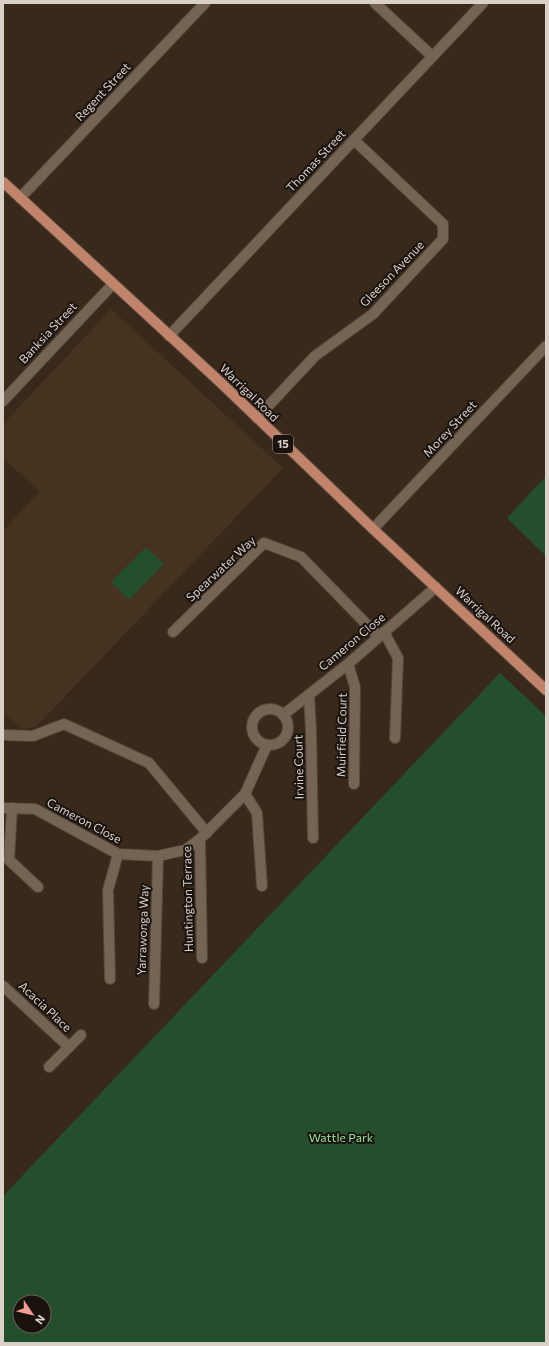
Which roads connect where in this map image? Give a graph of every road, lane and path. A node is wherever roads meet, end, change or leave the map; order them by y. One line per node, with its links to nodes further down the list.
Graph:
1 (205, 3): 7 (street, Regent Street)
2 (375, 3): 4 (street)
3 (482, 3): 4 (street, Thomas Street)
4 (432, 56): 5 (street, Thomas Street)
5 (354, 140): 9 (street, Thomas Street); 12 (street, Gleeson Avenue)
6 (3, 182): 7 (main road, Warrigal Road / 15)
7 (20, 198): 8 (main road, Warrigal Road / 15)
8 (113, 284): 9 (main road, Warrigal Road / 15); 11 (street, Banksia Street)
9 (169, 336): 12 (main road, Warrigal Road / 15)
10 (546, 346): 13 (street, Morey Street)
11 (3, 401)
12 (256, 418): 13 (main road, Warrigal Road / 15)
13 (373, 529): 14 (main road, Warrigal Road / 15)
14 (436, 587): 16 (street, Cameron Close); 18 (main road, Warrigal Road / 15)
15 (173, 632): 16 (street, Spearwater Way)
16 (382, 635): 17 (street, Cameron Close); 22 (street)
17 (348, 664): 19 (street, Cameron Close); 24 (street, Muirfield Court)
18 (546, 690)
19 (309, 695): 20 (street, Cameron Close); 28 (street, Irvine Court)
20 (282, 715): 23 (street); 23 (street)
21 (3, 735): 27 (street)
22 (395, 738)
23 (267, 745): 25 (street, Cameron Close)
24 (354, 784)
25 (245, 794): 27 (street, Cameron Close); 31 (street)
26 (7, 808): 29 (street, Cameron Close); 32 (street)
27 (204, 836): 30 (street, Cameron Close); 33 (street, Huntington Terrace)
28 (313, 838)
29 (118, 854): 30 (street, Cameron Close); 34 (street)
30 (158, 856): 36 (street, Yarrawonga Way)
31 (262, 886)
32 (38, 887)
33 (202, 958)
34 (110, 979)
35 (3, 986): 38 (street, Acacia Place)
36 (154, 1004)
37 (81, 1035): 38 (street, Acacia Place)
38 (69, 1047): 39 (street, Acacia Place)
39 (49, 1067)

